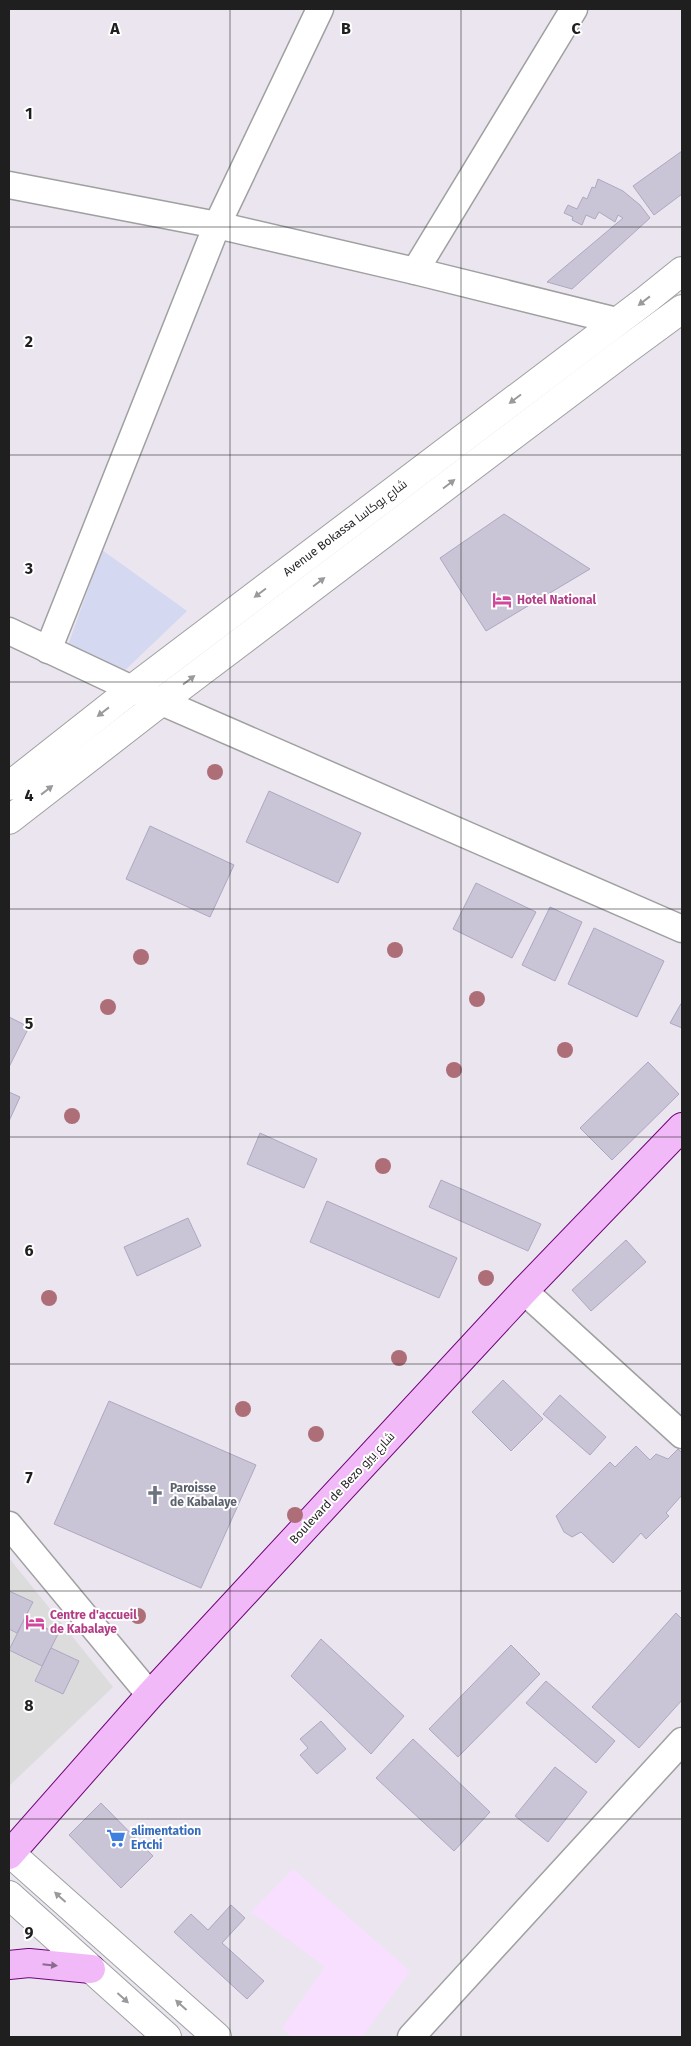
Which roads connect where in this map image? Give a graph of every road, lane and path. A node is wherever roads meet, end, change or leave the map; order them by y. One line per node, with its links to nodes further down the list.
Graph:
1 (320, 9): 4 (street)
2 (574, 9): 5 (street)
3 (9, 185): 4 (street)
4 (217, 225): 5 (street); 10 (street)
5 (415, 271): 8 (street)
6 (682, 271): 8 (street, Avenue Bokassa شارع بوكاسا, one-way to 8)
7 (680, 313): 12 (street, one-way to 7)
8 (617, 321): 11 (street, Avenue Bokassa شارع بوكاسا, one-way to 11)
9 (9, 631): 10 (street)
10 (48, 650): 11 (street)
11 (132, 689): 12 (street); 13 (street, Avenue Bokassa شارع بوكاسا, one-way to 13)
12 (161, 702): 14 (street, one-way to 12); 15 (street)
13 (9, 786)
14 (9, 820)
15 (682, 929)
16 (682, 1127): 17 (main road, Boulevard de Bezo شارع بيزو)
17 (524, 1292): 18 (street); 20 (main road, Boulevard de Bezo شارع بيزو)
18 (682, 1435)
19 (9, 1524): 20 (street)
20 (150, 1695): 22 (main road, Boulevard de Bezo شارع بيزو)
21 (682, 1742): 28 (street)
22 (9, 1854): 27 (street, one-way to 22)
23 (9, 1895): 25 (street)
24 (9, 1965): 25 (main road, one-way to 25)
25 (91, 1969): 26 (street, one-way to 26)
26 (167, 2037)
27 (218, 2037)
28 (411, 2037)

